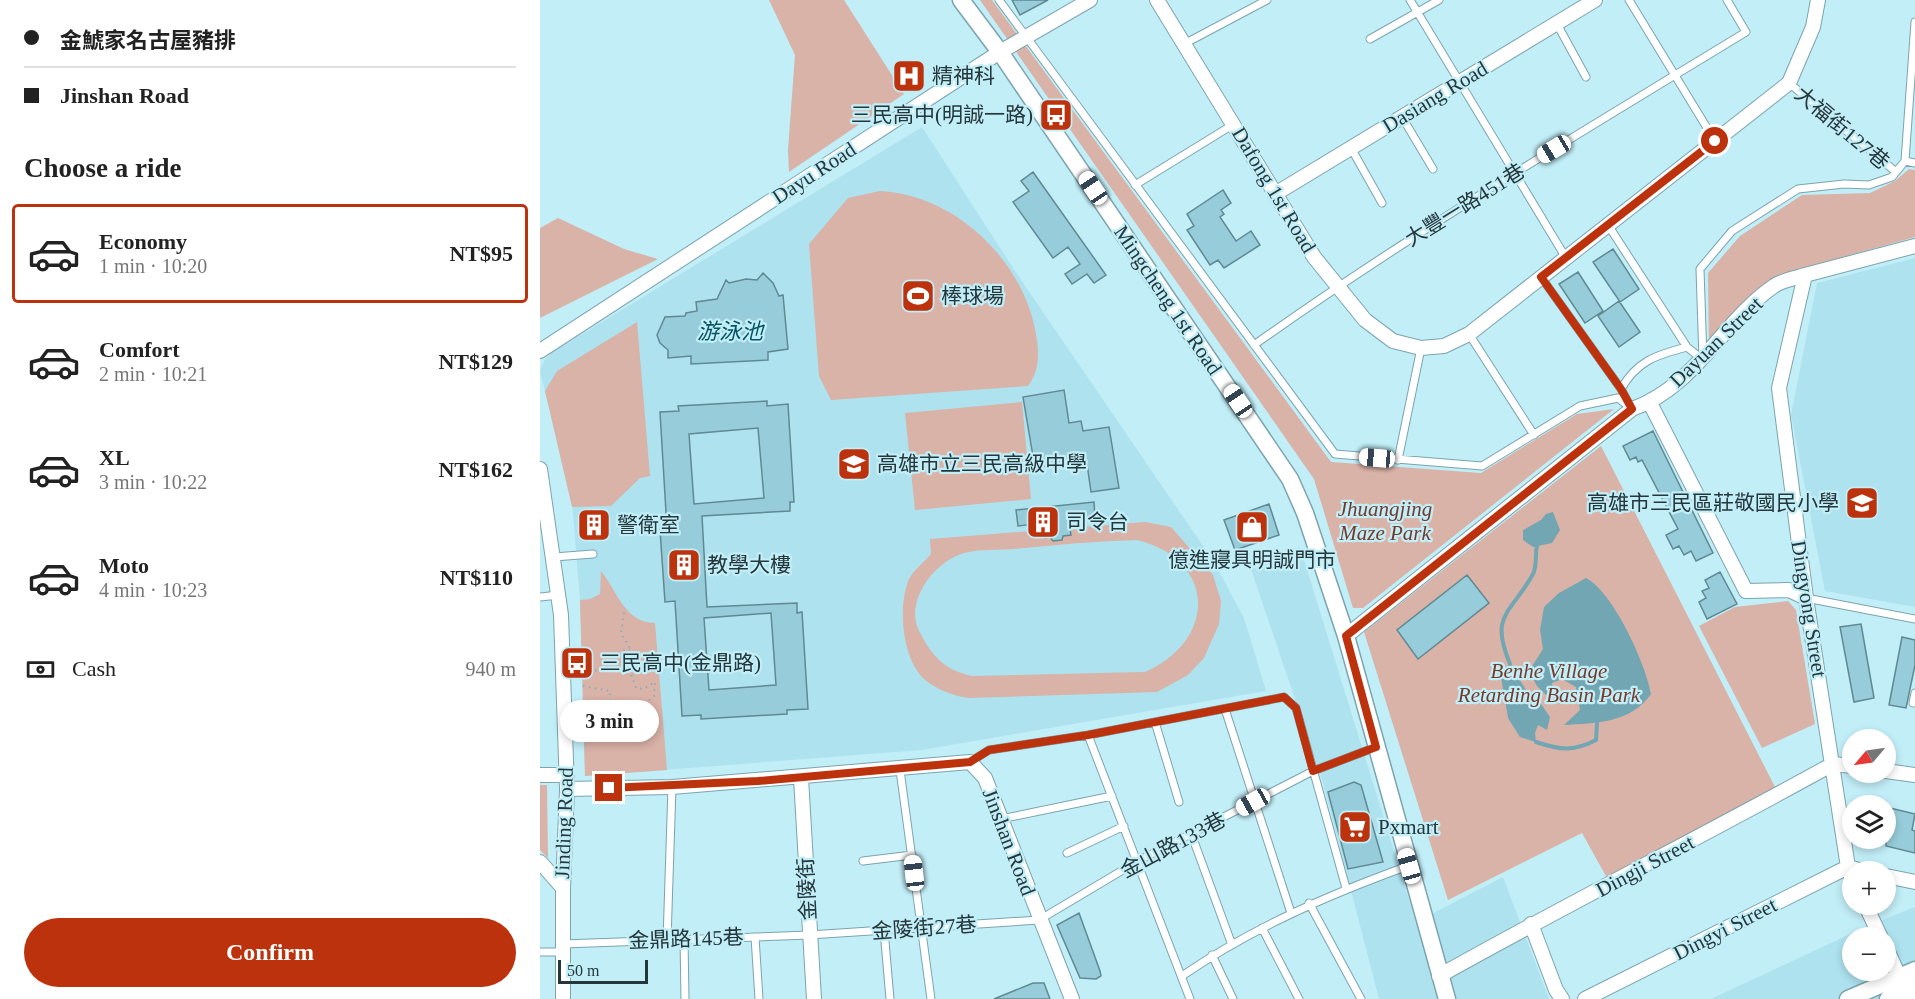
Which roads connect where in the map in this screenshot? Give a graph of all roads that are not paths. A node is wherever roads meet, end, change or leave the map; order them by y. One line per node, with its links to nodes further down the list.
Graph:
1 (961, 0): 18 (street, Mingcheng 1st Road)
2 (999, 0): 15 (lane, Mingcheng 1st Road)
3 (1090, 0): 15 (street, Dayu Road)
4 (1157, 0): 17 (street, Dafong 1st Road)
5 (1267, 0): 17 (lane)
6 (1410, 0): 12 (lane)
7 (1439, 0): 12 (lane)
8 (1595, 0): 14 (street, Dasiang Road)
9 (1629, 0): 19 (lane)
10 (1727, 0): 19 (lane, 大豐一路451巷)
11 (1818, 0): 22 (street)
12 (1418, 12): 16 (lane); 21 (lane)
13 (1915, 22): 27 (lane)
14 (1557, 24): 20 (lane); 21 (street, Dasiang Road)
15 (1026, 36): 18 (street, Dayu Road); 32 (lane, Mingcheng 1st Road)
16 (1370, 39)
17 (1185, 44): 24 (street, Dafong 1st Road)
18 (1000, 52): 45 (street, Dayu Road); 60 (street, Mingcheng 1st Road)
19 (1673, 76): 25 (lane); 31 (lane, 大豐一路451巷)
20 (1586, 77)
21 (1459, 83): 23 (street, Dasiang Road); 31 (lane)
22 (1789, 83): 25 (street); 30 (lane, 大福街127巷)
23 (1402, 117): 26 (street, Dasiang Road); 29 (lane)
24 (1234, 124): 32 (lane); 33 (street, Dafong 1st Road)
25 (1715, 141): 35 (street)
26 (1351, 148): 33 (street, Dasiang Road); 34 (lane)
27 (1905, 161): 28 (lane); 30 (lane)
28 (1915, 164)
29 (1433, 169)
30 (1896, 172): 46 (lane)
31 (1514, 173): 37 (lane); 40 (lane, 大豐一路451巷)
32 (1136, 185): 42 (lane, Mingcheng 1st Road)
33 (1275, 194): 40 (street, Dafong 1st Road)
34 (1382, 203)
35 (1608, 225): 37 (street); 43 (lane)
36 (1915, 246): 38 (street)
37 (1566, 258): 39 (street)
38 (1805, 275): 46 (street, Dayuan Street); 58 (street, Dingyong Street)
39 (1541, 277): 41 (street); 47 (lane)
40 (1338, 286): 42 (lane, 大豐一路451巷); 44 (street, Dafong 1st Road)
41 (1469, 333): 44 (street); 50 (lane)
42 (1254, 345): 51 (lane, Mingcheng 1st Road)
43 (1687, 347): 46 (lane); 47 (lane)
44 (1421, 348): 51 (lane)
45 (540, 351)
46 (1703, 360): 48 (street, Dayuan Street)
47 (1621, 389): 49 (lane)
48 (1650, 403): 49 (street, Dayuan Street); 58 (street)
49 (1632, 409): 50 (lane); 60 (street, Dayuan Street)
50 (1534, 435): 51 (lane)
51 (1398, 460)
52 (540, 469): 53 (street, Jinding Road)
53 (543, 500): 55 (street, Jinding Road)
54 (593, 554): 55 (lane)
55 (554, 557): 56 (street, Jinding Road)
56 (559, 595): 57 (lane); 76 (street, Jinding Road)
57 (540, 597)
58 (1806, 598): 59 (lane); 68 (street, Dingyong Street)
59 (1915, 619)
60 (1346, 636): 66 (street, Mingcheng 1st Road)
61 (1915, 693): 62 (lane)
62 (1913, 703)
63 (1225, 709): 64 (lane); 71 (lane); 80 (lane)
64 (1155, 722): 65 (lane); 79 (lane)
65 (1088, 735): 67 (lane); 78 (lane)
66 (1376, 747): 71 (lane, 金山路133巷); 90 (street, Mingcheng 1st Road)
67 (970, 762): 70 (street); 81 (street, Jinshan Road)
68 (1833, 764): 69 (street); 88 (street, Dingyong Street); 99 (street, Dingji Street)
69 (1842, 765)
70 (900, 770): 75 (street); 85 (lane)
71 (1313, 771): 80 (lane, 金山路133巷); 95 (lane)
72 (1896, 772): 73 (street)
73 (1915, 775)
74 (540, 776): 76 (street)
75 (801, 778): 77 (street); 103 (street, 金陵街)
76 (567, 782): 77 (street); 94 (street, Jinding Road)
77 (672, 787): 106 (lane)
78 (1112, 796): 81 (lane); 82 (lane)
79 (1179, 802)
80 (1253, 802): 83 (lane, 金山路133巷); 97 (lane)
81 (1000, 819): 98 (street, Jinshan Road)
82 (1124, 826): 84 (lane); 87 (lane)
83 (1192, 836): 87 (lane, 金山路133巷); 107 (lane)
84 (1066, 853)
85 (912, 855): 86 (lane); 100 (lane)
86 (862, 861)
87 (1138, 861): 98 (lane, 金山路133巷); 112 (lane)
88 (1848, 861)
89 (540, 862): 94 (street)
90 (1409, 866): 95 (lane); 113 (street, Mingcheng 1st Road)
91 (1842, 877): 128 (street, Dingyi Street)
92 (1896, 878): 93 (street)
93 (1915, 882)
94 (562, 888): 108 (street, Jinding Road)
95 (1346, 888): 96 (lane)
96 (1309, 903): 97 (lane); 125 (lane)
97 (1291, 913): 101 (lane)
98 (1039, 920): 100 (lane, 金陵街27巷); 121 (street, Jinshan Road)
99 (1531, 924): 113 (street, Dingji Street); 127 (street)
100 (921, 928): 102 (lane, 金陵街27巷); 120 (lane)
101 (1262, 928): 107 (lane); 124 (lane)
102 (884, 930): 103 (lane, 金陵街27巷); 119 (lane)
103 (809, 935): 104 (lane, 金鼎路145巷); 118 (street, 金陵街)
104 (756, 937): 105 (lane, 金鼎路145巷); 117 (lane)
105 (684, 939): 106 (lane, 金鼎路145巷); 116 (lane)
106 (667, 940): 108 (lane, 金鼎路145巷)
107 (1232, 945): 110 (lane)
108 (563, 948): 109 (lane, 金鼎路145巷); 115 (street, Jinding Road)
109 (540, 952)
110 (1212, 955): 112 (lane); 123 (lane)
111 (1896, 963): 114 (street)
112 (1182, 976): 122 (lane)
113 (1439, 976): 126 (street, Mingcheng 1st Road)
114 (1909, 984): 129 (street); 130 (street)
115 (563, 999)
116 (685, 999)
117 (759, 999)
118 (814, 999)
119 (890, 999)
120 (931, 999)
121 (1072, 999)
122 (1190, 999)
123 (1233, 999)
124 (1299, 999)
125 (1360, 999)
126 (1446, 999)
127 (1562, 999)
128 (1585, 999)
129 (1848, 999)
130 (1888, 999)

